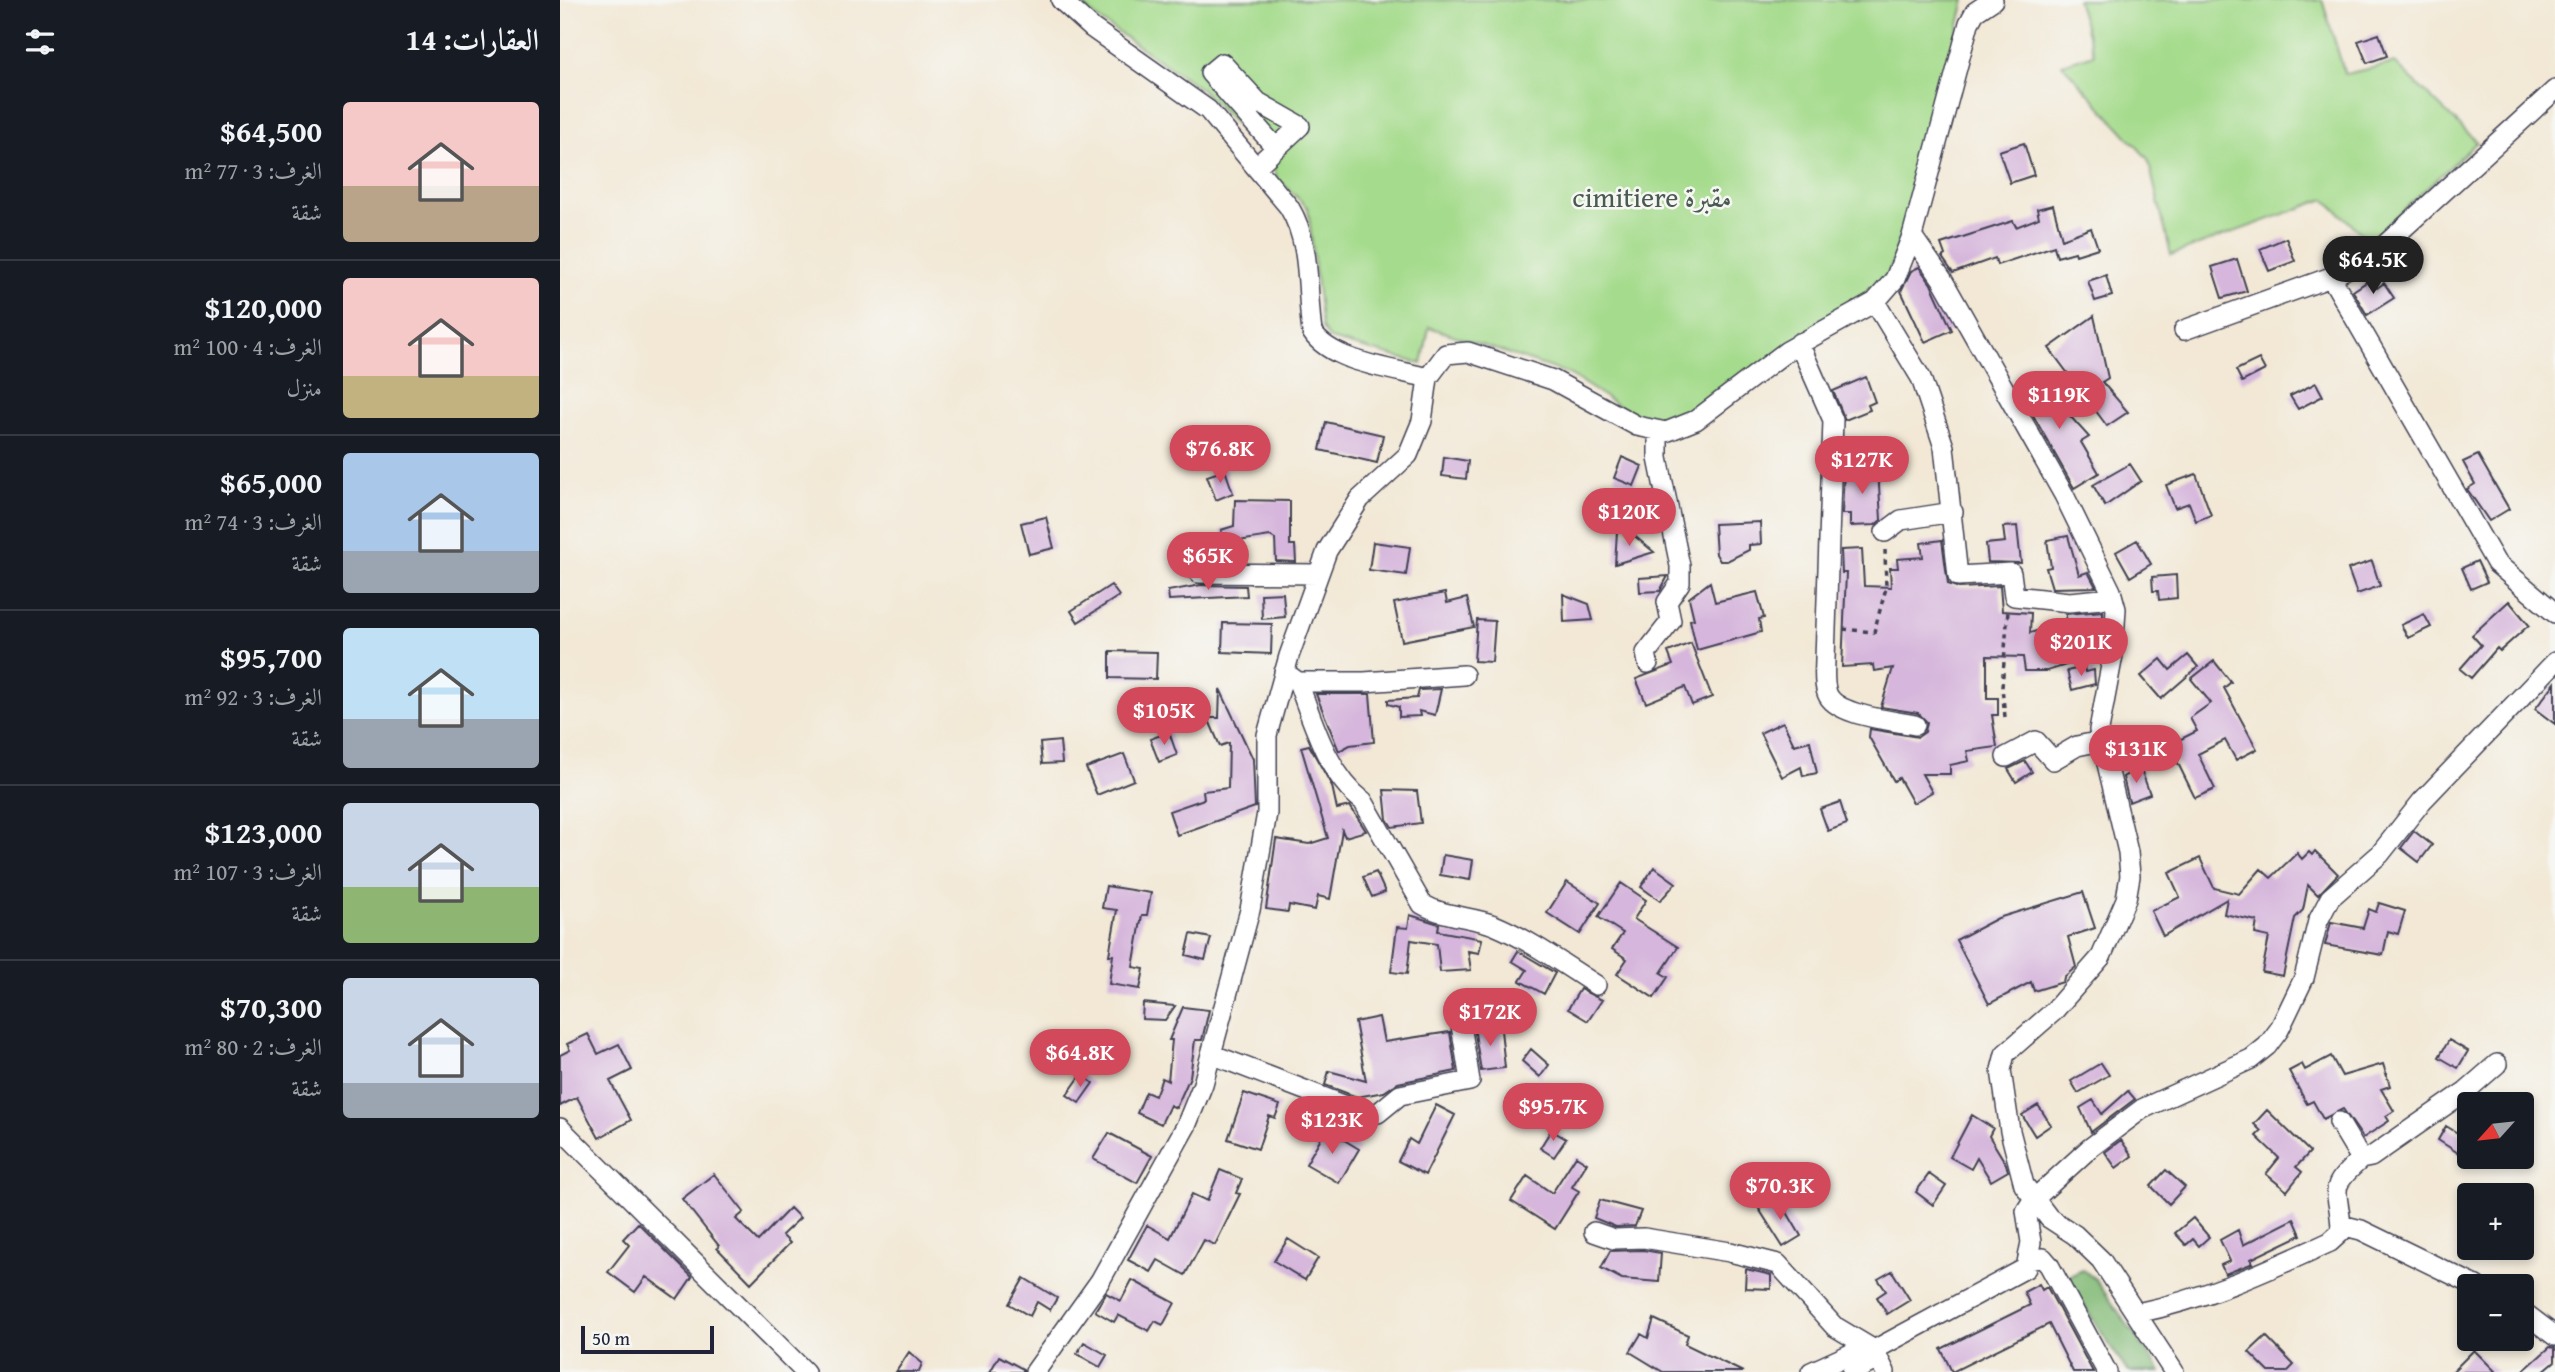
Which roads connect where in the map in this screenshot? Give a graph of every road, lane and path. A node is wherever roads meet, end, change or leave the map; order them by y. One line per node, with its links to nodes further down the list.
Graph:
1 (1061, 0): 5 (street)
2 (1993, 0): 6 (street)
3 (2555, 90): 7 (street)
4 (1276, 148): 4 (street); 5 (street)
5 (1258, 166): 11 (street)
6 (1912, 236): 8 (street); 18 (street)
7 (2331, 277): 9 (street); 19 (street)
8 (1875, 302): 10 (street); 13 (street)
9 (2184, 330)
10 (1799, 343): 12 (street); 20 (street)
11 (1428, 378): 12 (street); 16 (street)
12 (1658, 432): 22 (street)
13 (1953, 512): 14 (street); 17 (street)
14 (1885, 532): 20 (path)
15 (1199, 572): 16 (street)
16 (1318, 574): 24 (street)
17 (2014, 596): 18 (street); 25 (path)
18 (2113, 598): 27 (street)
19 (2555, 613)
20 (1827, 628): 26 (street)
21 (2555, 662): 36 (street)
22 (1648, 663)
23 (1464, 675): 24 (street)
24 (1291, 677): 29 (street); 31 (street)
25 (2005, 717)
26 (1914, 725)
27 (2101, 741): 28 (street); 36 (street)
28 (2006, 757)
29 (1596, 985)
30 (1458, 1006): 31 (street)
31 (1211, 1054): 46 (street)
32 (2497, 1065): 35 (street)
33 (2339, 1122): 35 (street)
34 (560, 1128): 45 (street)
35 (2361, 1159): 37 (street)
36 (2033, 1199): 39 (street); 41 (street)
37 (2341, 1225): 40 (street); 41 (street)
38 (1594, 1233): 44 (street)
39 (2030, 1259): 44 (street); 49 (street)
40 (2457, 1277)
41 (2137, 1314): 50 (street)
42 (2534, 1320): 43 (street)
43 (2555, 1336)
44 (1876, 1357): 47 (street); 48 (street)
45 (805, 1372)
46 (1035, 1372)
47 (1811, 1372)
48 (1852, 1372)
49 (2106, 1372)
50 (2174, 1372)

